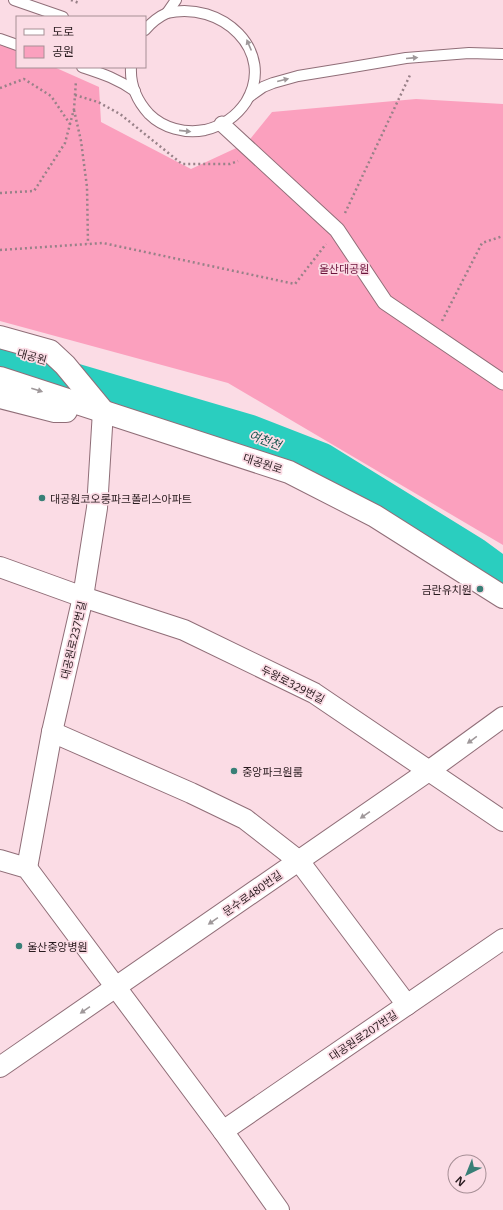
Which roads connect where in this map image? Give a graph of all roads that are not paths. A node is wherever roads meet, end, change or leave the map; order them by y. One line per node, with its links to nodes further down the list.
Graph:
1 (14, 0): 4 (lane)
2 (176, 0): 3 (lane)
3 (167, 13): 5 (lane); 12 (lane, one-way to 3)
4 (60, 16)
5 (146, 29)
6 (0, 39): 7 (lane)
7 (16, 44)
8 (503, 54): 12 (lane, one-way to 8)
9 (131, 68): 11 (lane)
10 (79, 70): 11 (lane)
11 (135, 91): 13 (lane, one-way to 13)
12 (249, 97): 13 (lane)
13 (222, 124): 18 (street)
14 (0, 337): 16 (street)
15 (0, 347): 16 (street, 대공원)
16 (65, 365): 20 (street)
17 (0, 378): 20 (street, 대공원로, one-way to 20)
18 (503, 382)
19 (0, 397): 20 (street)
20 (103, 411): 22 (street, 대공원로237번길); 23 (street, 대공원로)
21 (0, 567): 22 (street, 두왕로329번길)
22 (83, 597): 25 (street, 대공원로237번길); 26 (street, 두왕로329번길)
23 (503, 597)
24 (503, 717): 26 (street, 문수로480번길, one-way to 26)
25 (52, 732): 29 (street); 30 (street, 대공원로237번길)
26 (430, 770): 27 (street, 두왕로329번길); 29 (street, 문수로480번길, one-way to 29)
27 (503, 821)
28 (0, 860): 30 (street)
29 (299, 861): 32 (street, 문수로480번길, one-way to 32); 33 (street)
30 (27, 868): 32 (street)
31 (503, 939): 33 (street, 대공원로207번길)
32 (117, 988): 34 (street, 문수로480번길, one-way to 34); 35 (street)
33 (407, 1005): 35 (street, 대공원로207번길)
34 (0, 1068)
35 (223, 1131): 36 (street)
36 (279, 1210)

